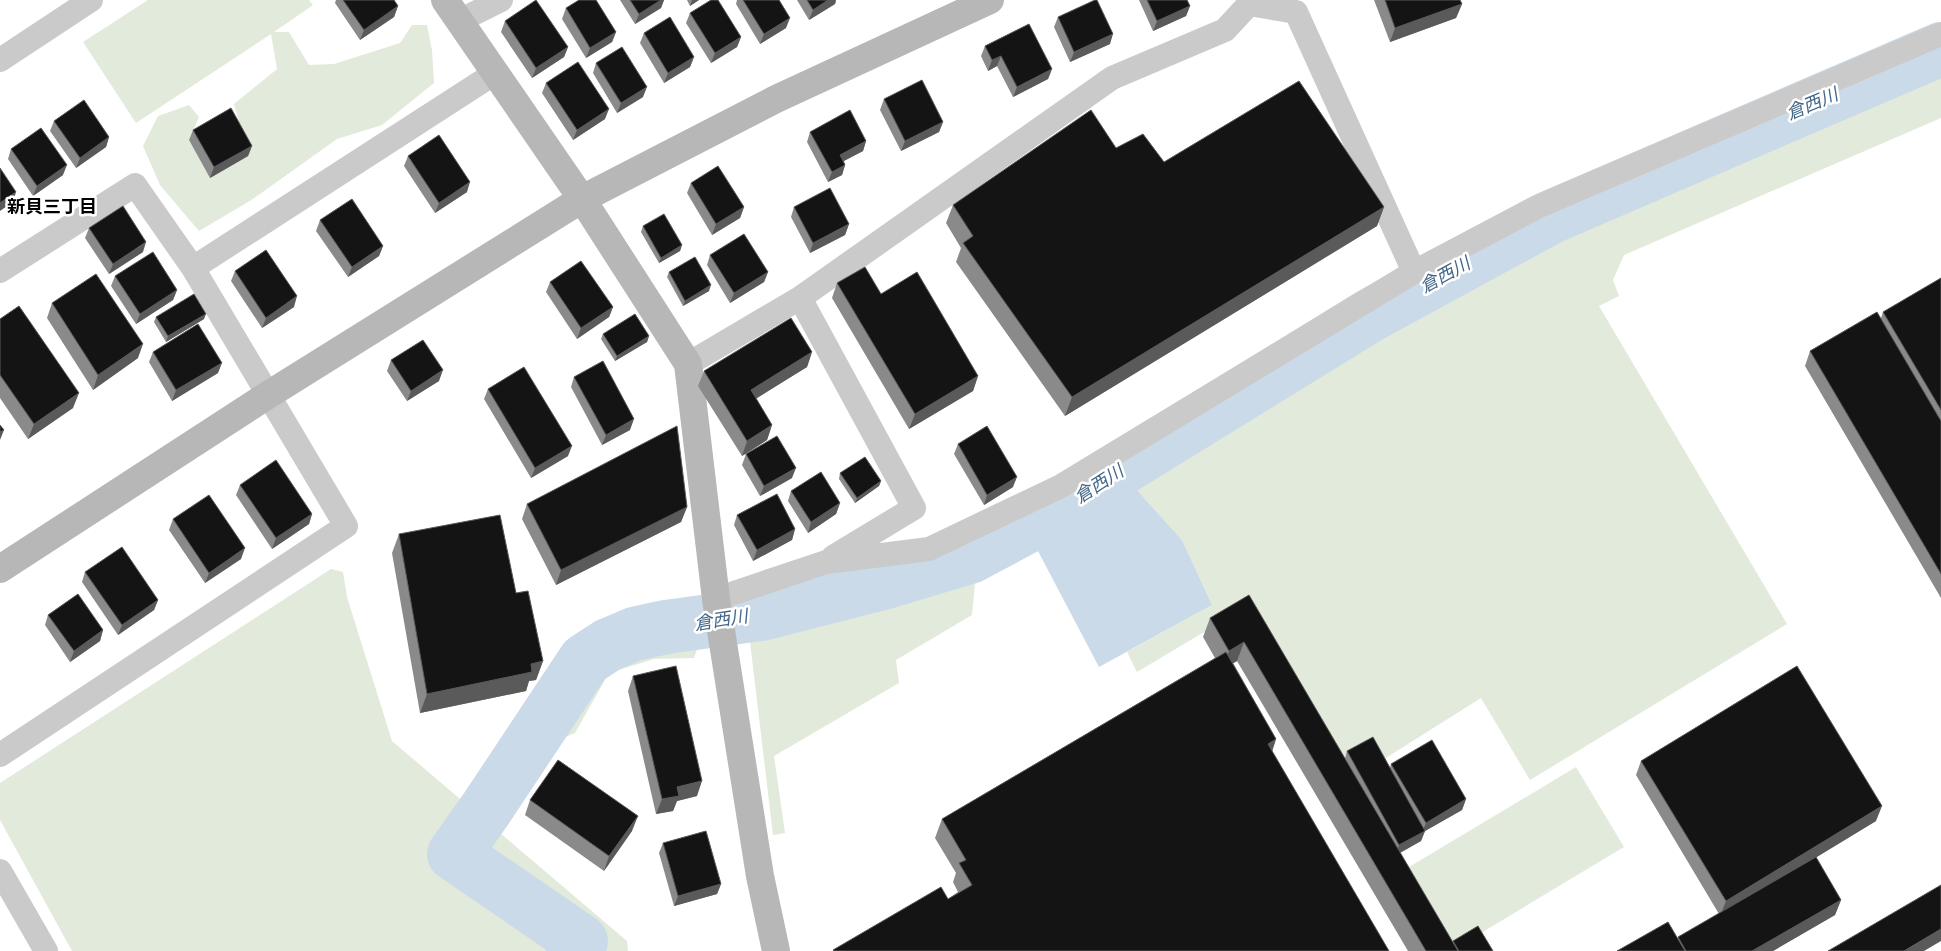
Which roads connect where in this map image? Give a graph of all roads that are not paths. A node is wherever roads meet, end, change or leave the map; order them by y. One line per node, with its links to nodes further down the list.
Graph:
1 (91, 0): 7 (street)
2 (501, 0): 5 (street)
3 (990, 0): 9 (street)
4 (1249, 2): 12 (street); 13 (street)
5 (452, 10): 8 (street)
6 (1941, 34): 12 (street)
7 (0, 60)
8 (495, 73): 9 (street); 10 (street)
9 (582, 199): 14 (street); 15 (street)
10 (193, 268): 11 (street); 15 (street)
11 (0, 271)
12 (1414, 272): 16 (street)
13 (800, 298): 14 (street); 16 (street)
14 (688, 364): 18 (street)
15 (268, 396): 17 (street); 19 (street)
16 (826, 562): 18 (street)
17 (0, 569)
18 (716, 598): 22 (street)
19 (0, 754)
20 (0, 871): 21 (street)
21 (46, 951)
22 (776, 951)

